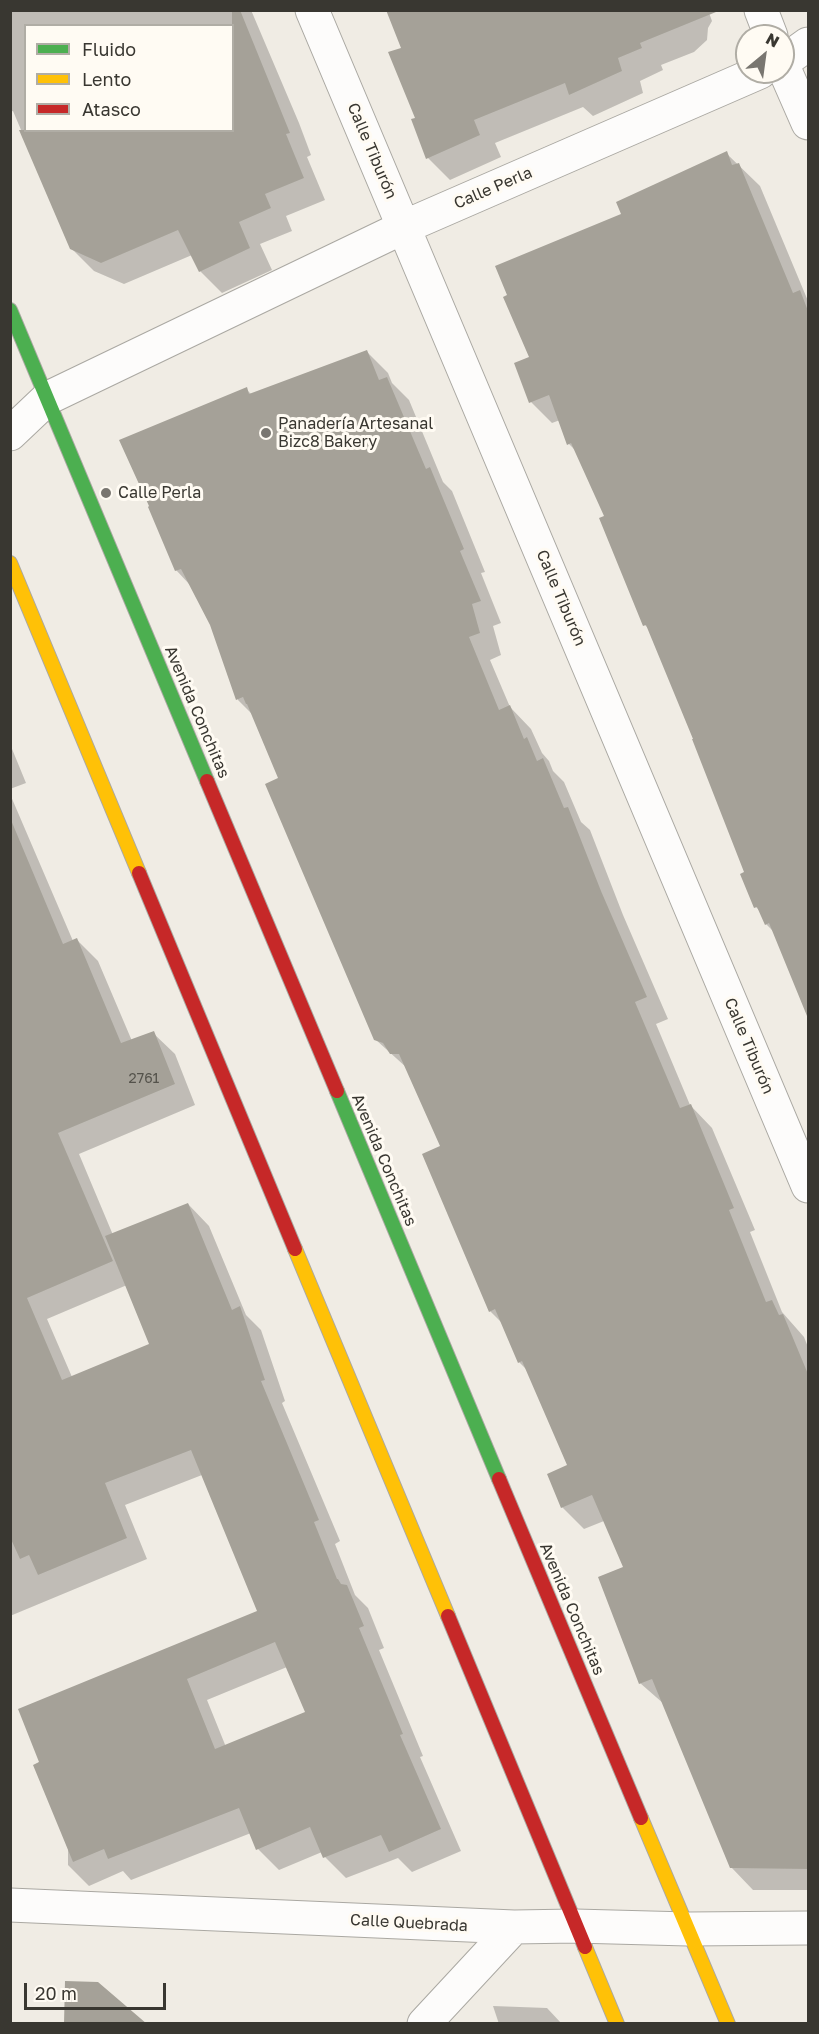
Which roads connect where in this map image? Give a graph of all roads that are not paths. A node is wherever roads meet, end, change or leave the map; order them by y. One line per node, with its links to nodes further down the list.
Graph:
1 (312, 10): 7 (street, Calle Tiburón)
2 (808, 44): 3 (street)
3 (795, 54)
4 (735, 83): 7 (street, Calle Perla)
5 (791, 84): 6 (street)
6 (808, 123)
7 (404, 227): 9 (street, Calle Perla); 12 (street, Calle Tiburón)
8 (10, 310): 9 (street, Avenida Conchitas)
9 (48, 398): 10 (street, Calle Perla); 17 (street, Avenida Conchitas)
10 (10, 434)
11 (10, 563): 14 (street)
12 (808, 1186)
13 (10, 1905): 15 (street, Calle Quebrada)
14 (575, 1926): 15 (street, Calle Quebrada); 17 (street, Calle Quebrada); 19 (street)
15 (514, 1927): 18 (street)
16 (808, 1928): 17 (street, Calle Quebrada)
17 (688, 1929): 20 (street, Avenida Conchitas)
18 (424, 2024)
19 (617, 2024)
20 (728, 2024)

